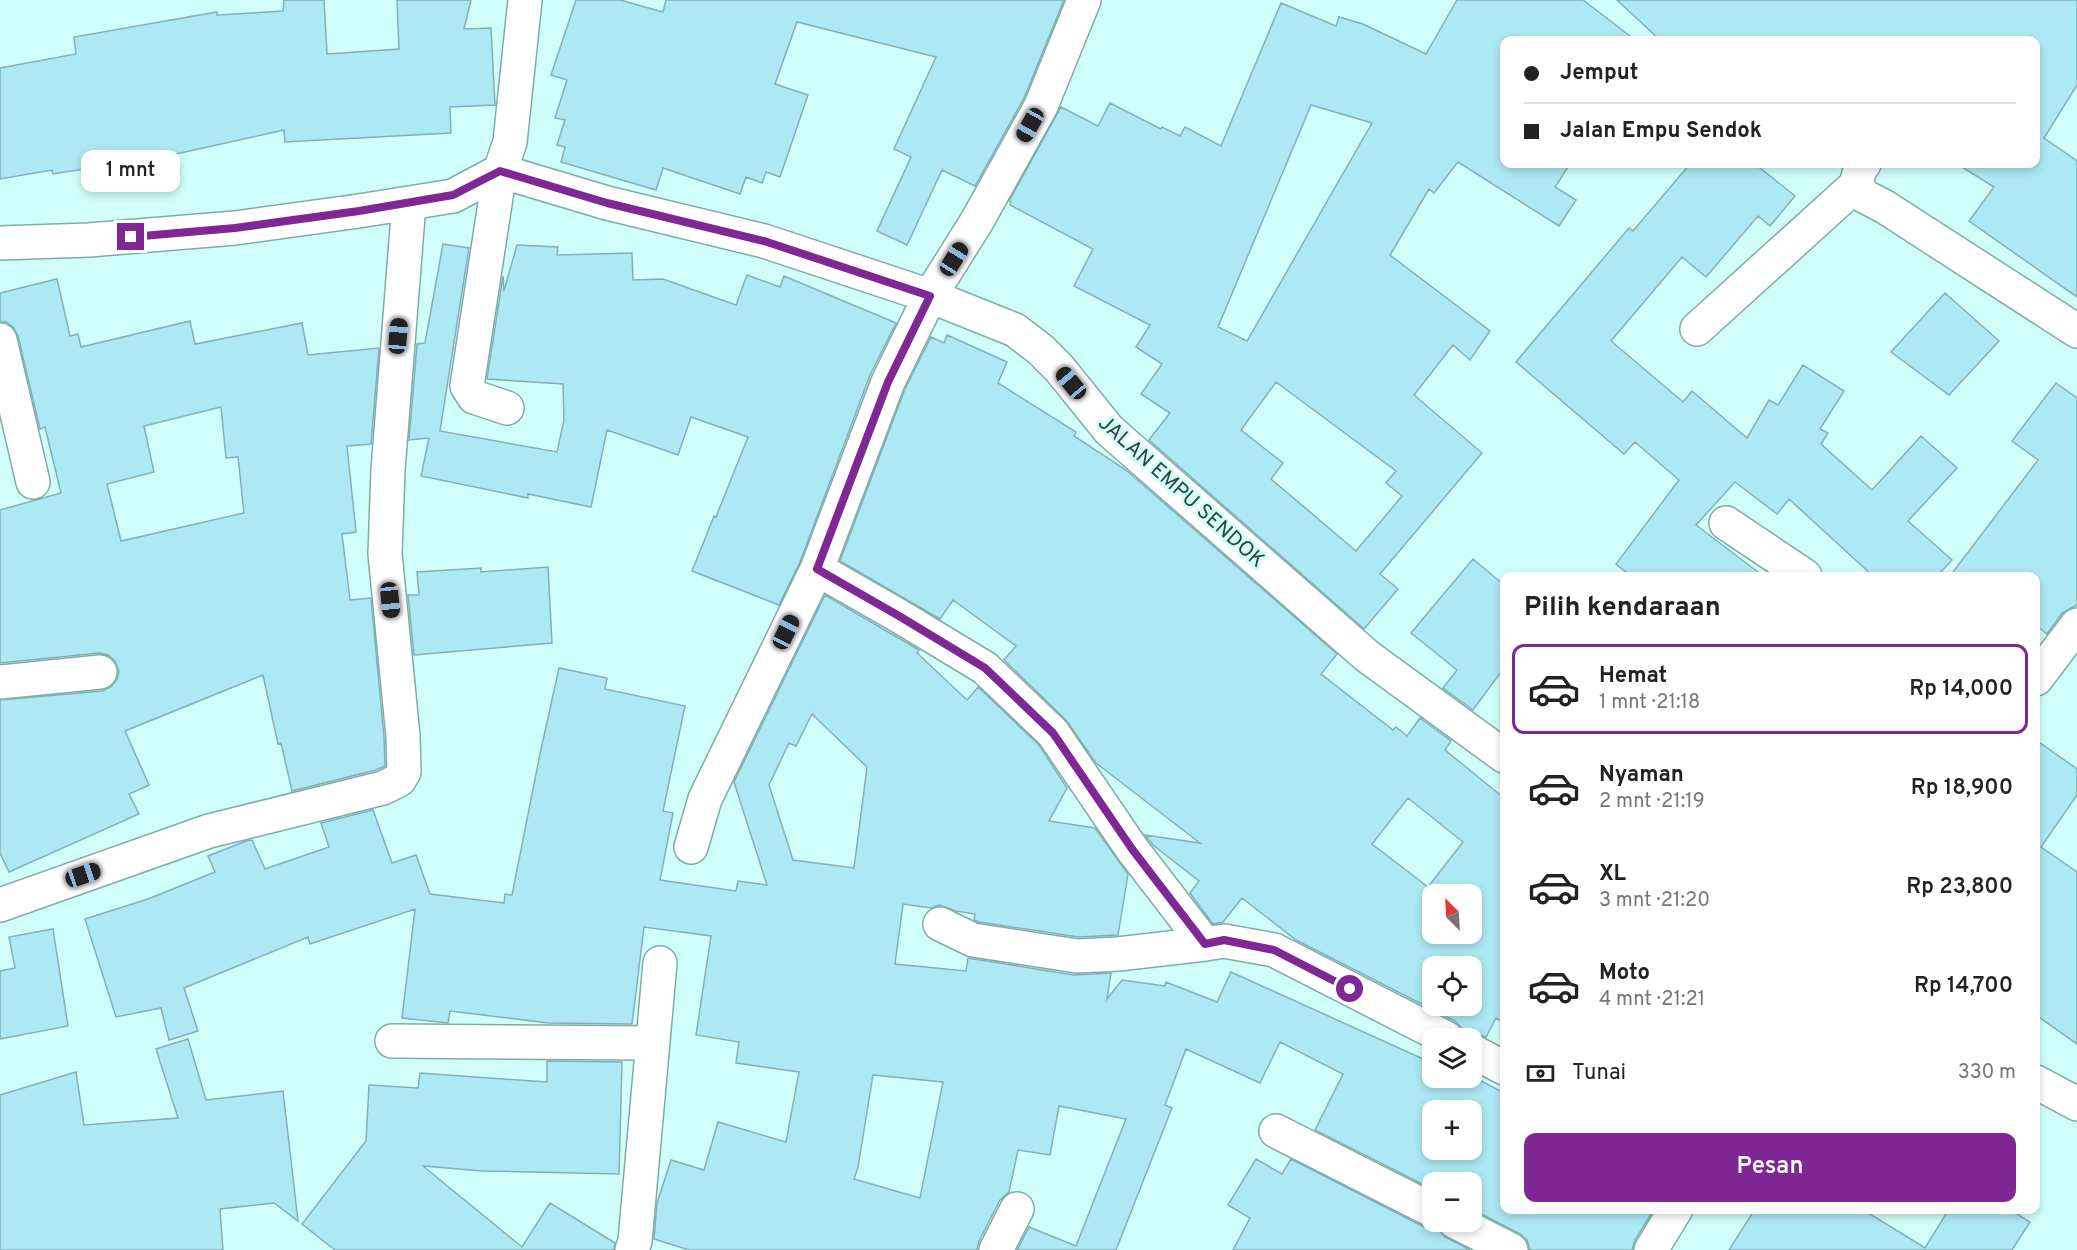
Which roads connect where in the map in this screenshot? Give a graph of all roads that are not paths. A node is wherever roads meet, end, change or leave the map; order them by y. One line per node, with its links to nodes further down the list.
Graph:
1 (525, 0): 3 (street)
2 (1084, 0): 7 (street)
3 (500, 171): 5 (street); 7 (street, JALAN EMPU SENDOK); 11 (street)
4 (1860, 174): 8 (street); 9 (street)
5 (409, 203): 6 (street); 22 (street)
6 (0, 243)
7 (930, 296): 14 (street); 20 (street, JALAN EMPU SENDOK)
8 (1697, 329)
9 (2077, 331)
10 (0, 340): 12 (street)
11 (507, 408)
12 (33, 482)
13 (1725, 523): 15 (street)
14 (817, 569): 21 (street); 24 (street)
15 (1799, 572)
16 (2077, 625): 18 (street)
17 (100, 672): 19 (street)
18 (2040, 674)
19 (0, 682)
20 (1500, 753)
21 (691, 847)
22 (0, 904)
23 (940, 924): 24 (street)
24 (1205, 944): 26 (street)
25 (660, 963): 28 (street)
26 (1426, 1028)
27 (392, 1041): 28 (street)
28 (652, 1042): 38 (street)
29 (1482, 1056): 30 (street)
30 (1500, 1066)
31 (2040, 1084): 32 (street)
32 (2077, 1104)
33 (1276, 1131): 34 (street)
34 (1422, 1205)
35 (1017, 1209): 39 (street)
36 (1673, 1214): 41 (street)
37 (1476, 1232): 40 (street)
38 (632, 1250)
39 (996, 1250)
40 (1511, 1250)
41 (1651, 1250)

